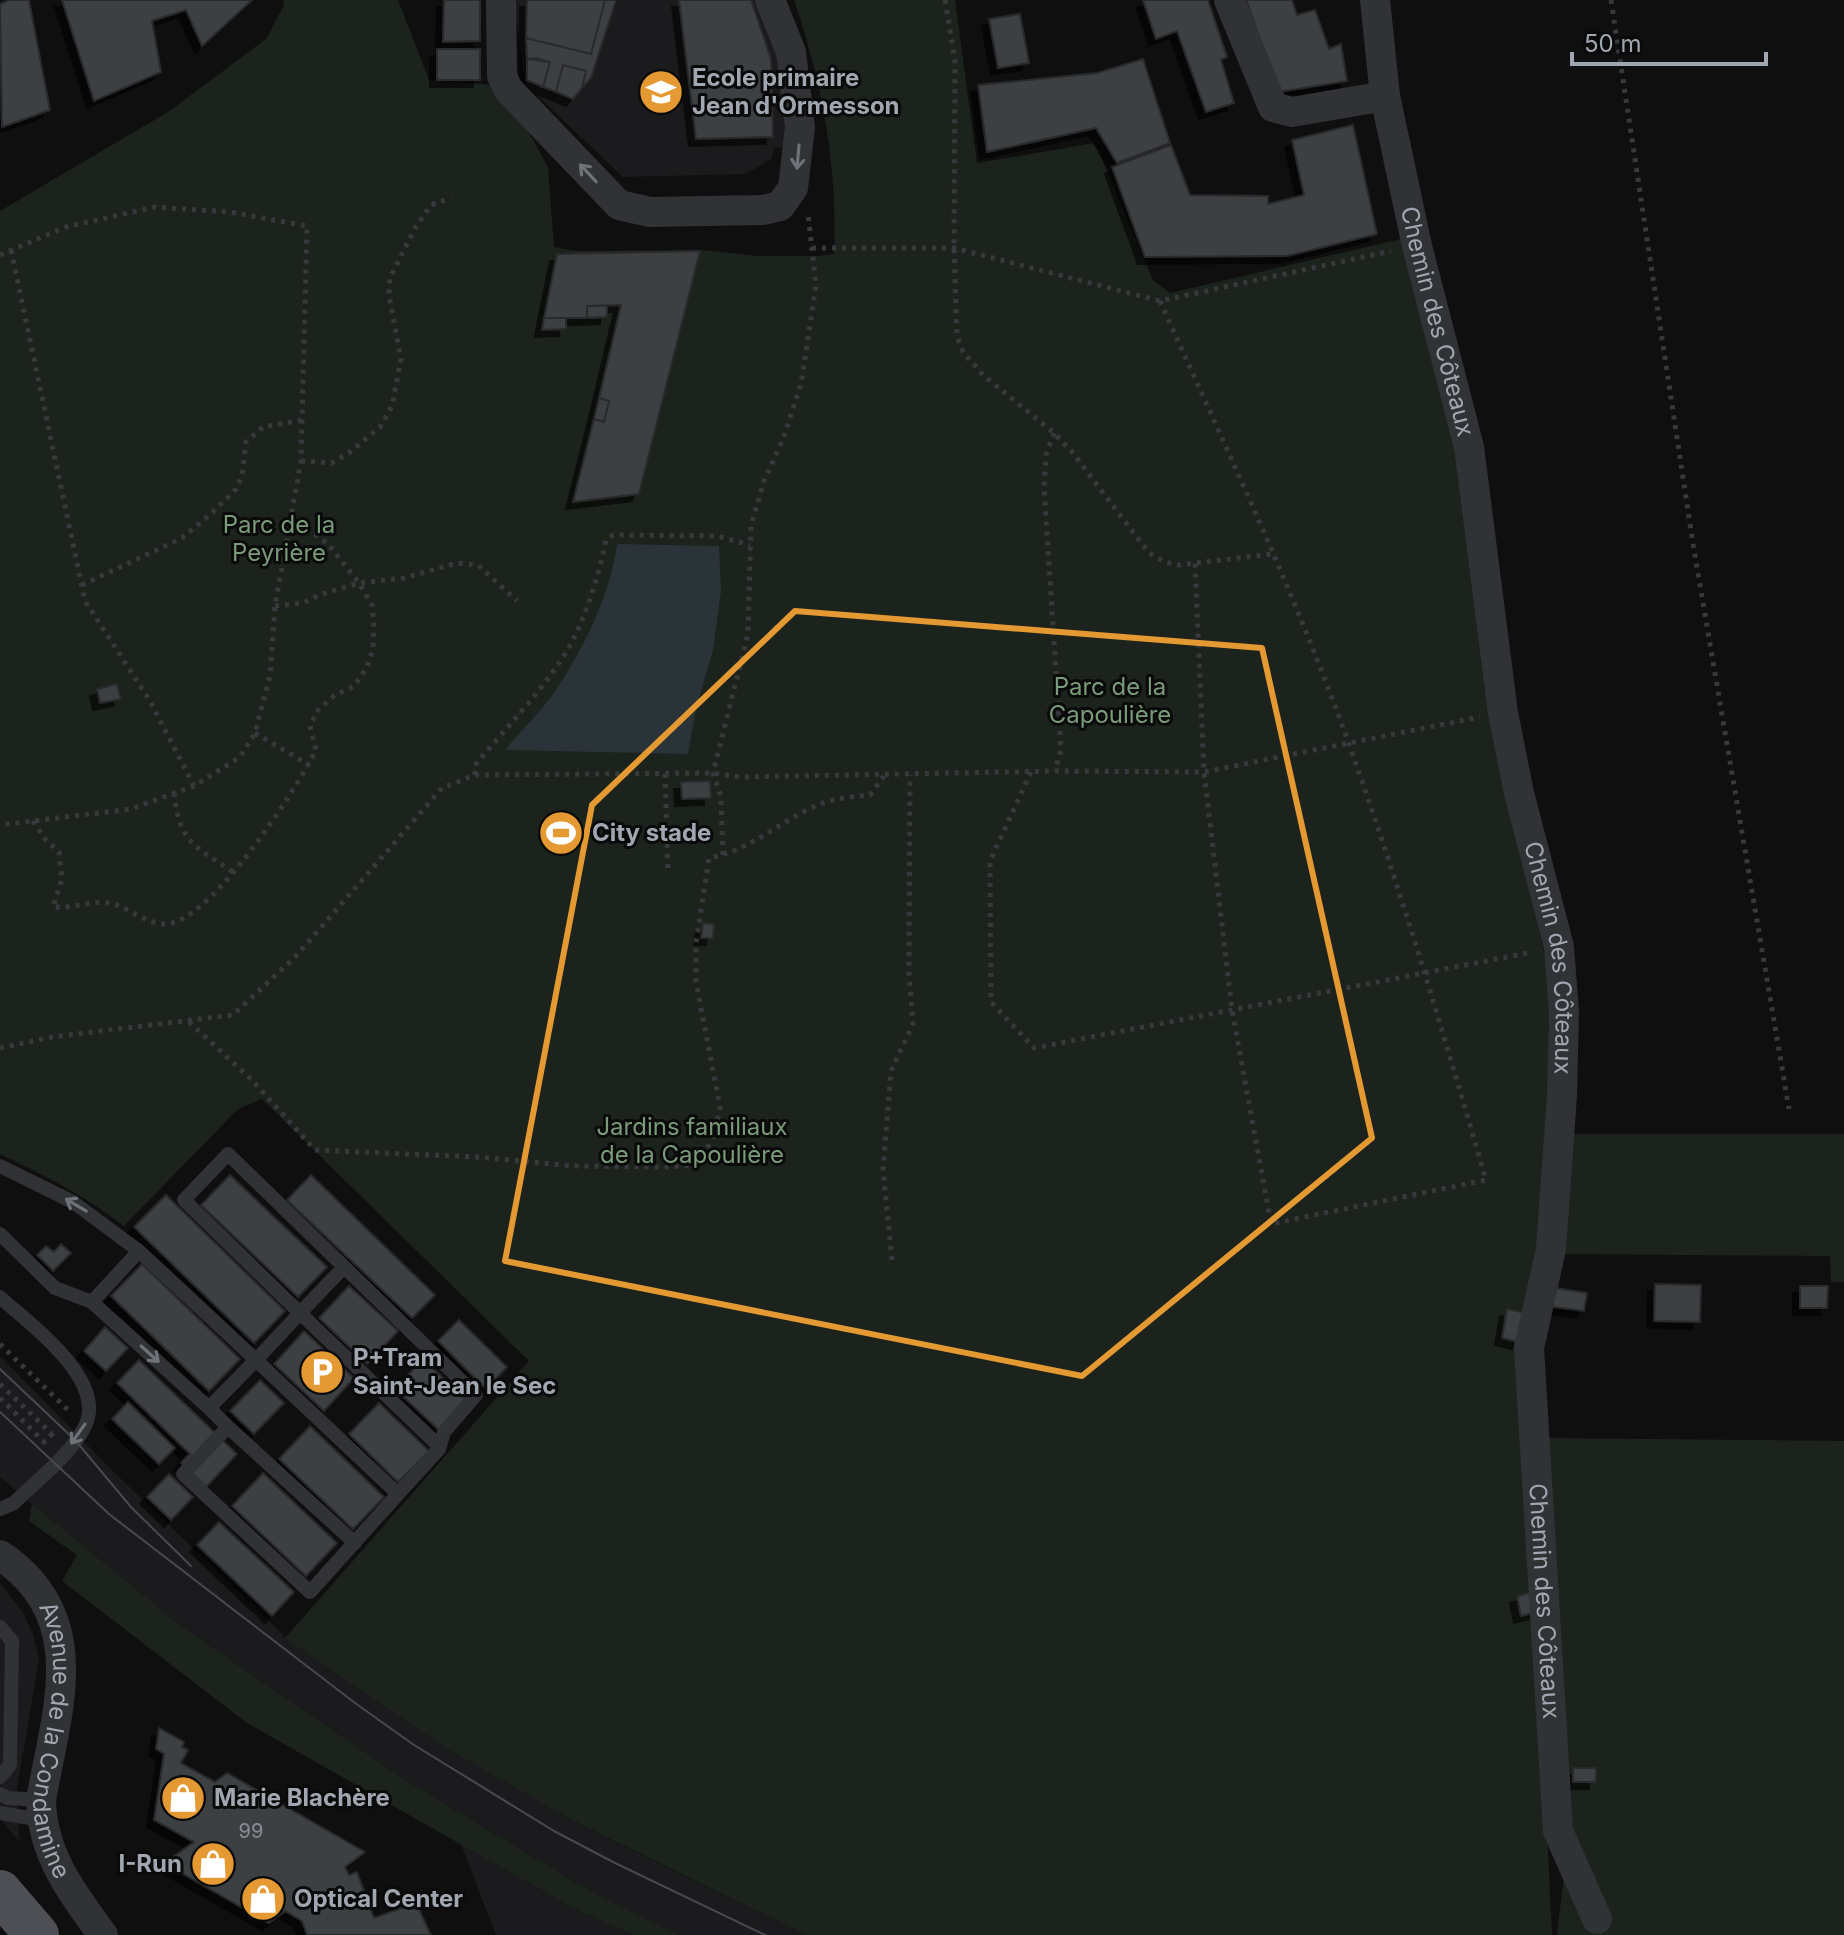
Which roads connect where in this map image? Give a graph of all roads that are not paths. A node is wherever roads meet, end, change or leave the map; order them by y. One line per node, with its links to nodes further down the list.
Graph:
1 (501, 0): 2 (street, one-way to 1)
2 (770, 0)
3 (1229, 0): 5 (street)
4 (1375, 0): 5 (street, Chemin des Côteaux)
5 (1385, 96): 27 (street, Chemin des Côteaux)
6 (0, 1166): 8 (lane, one-way to 6)
7 (0, 1234): 11 (lane)
8 (139, 1251): 11 (lane); 13 (lane)
9 (344, 1267): 12 (lane); 12 (lane); 16 (lane)
10 (0, 1297): 18 (lane, one-way to 18)
11 (92, 1302): 14 (lane, one-way to 14)
12 (300, 1313): 13 (lane); 16 (lane)
13 (256, 1360): 14 (lane); 17 (lane)
14 (209, 1408): 15 (lane)
15 (228, 1427): 19 (lane); 19 (lane)
16 (439, 1446): 17 (lane)
17 (398, 1494): 19 (lane)
18 (0, 1509)
19 (355, 1543)
20 (0, 1555): 24 (street, Avenue de la Condamine)
21 (0, 1627): 22 (lane)
22 (0, 1777)
23 (0, 1794): 24 (lane)
24 (41, 1810): 25 (lane); 29 (street, Avenue de la Condamine)
25 (0, 1813)
26 (0, 1892): 28 (main road)
27 (1597, 1919)
28 (37, 1935)
29 (103, 1935)

